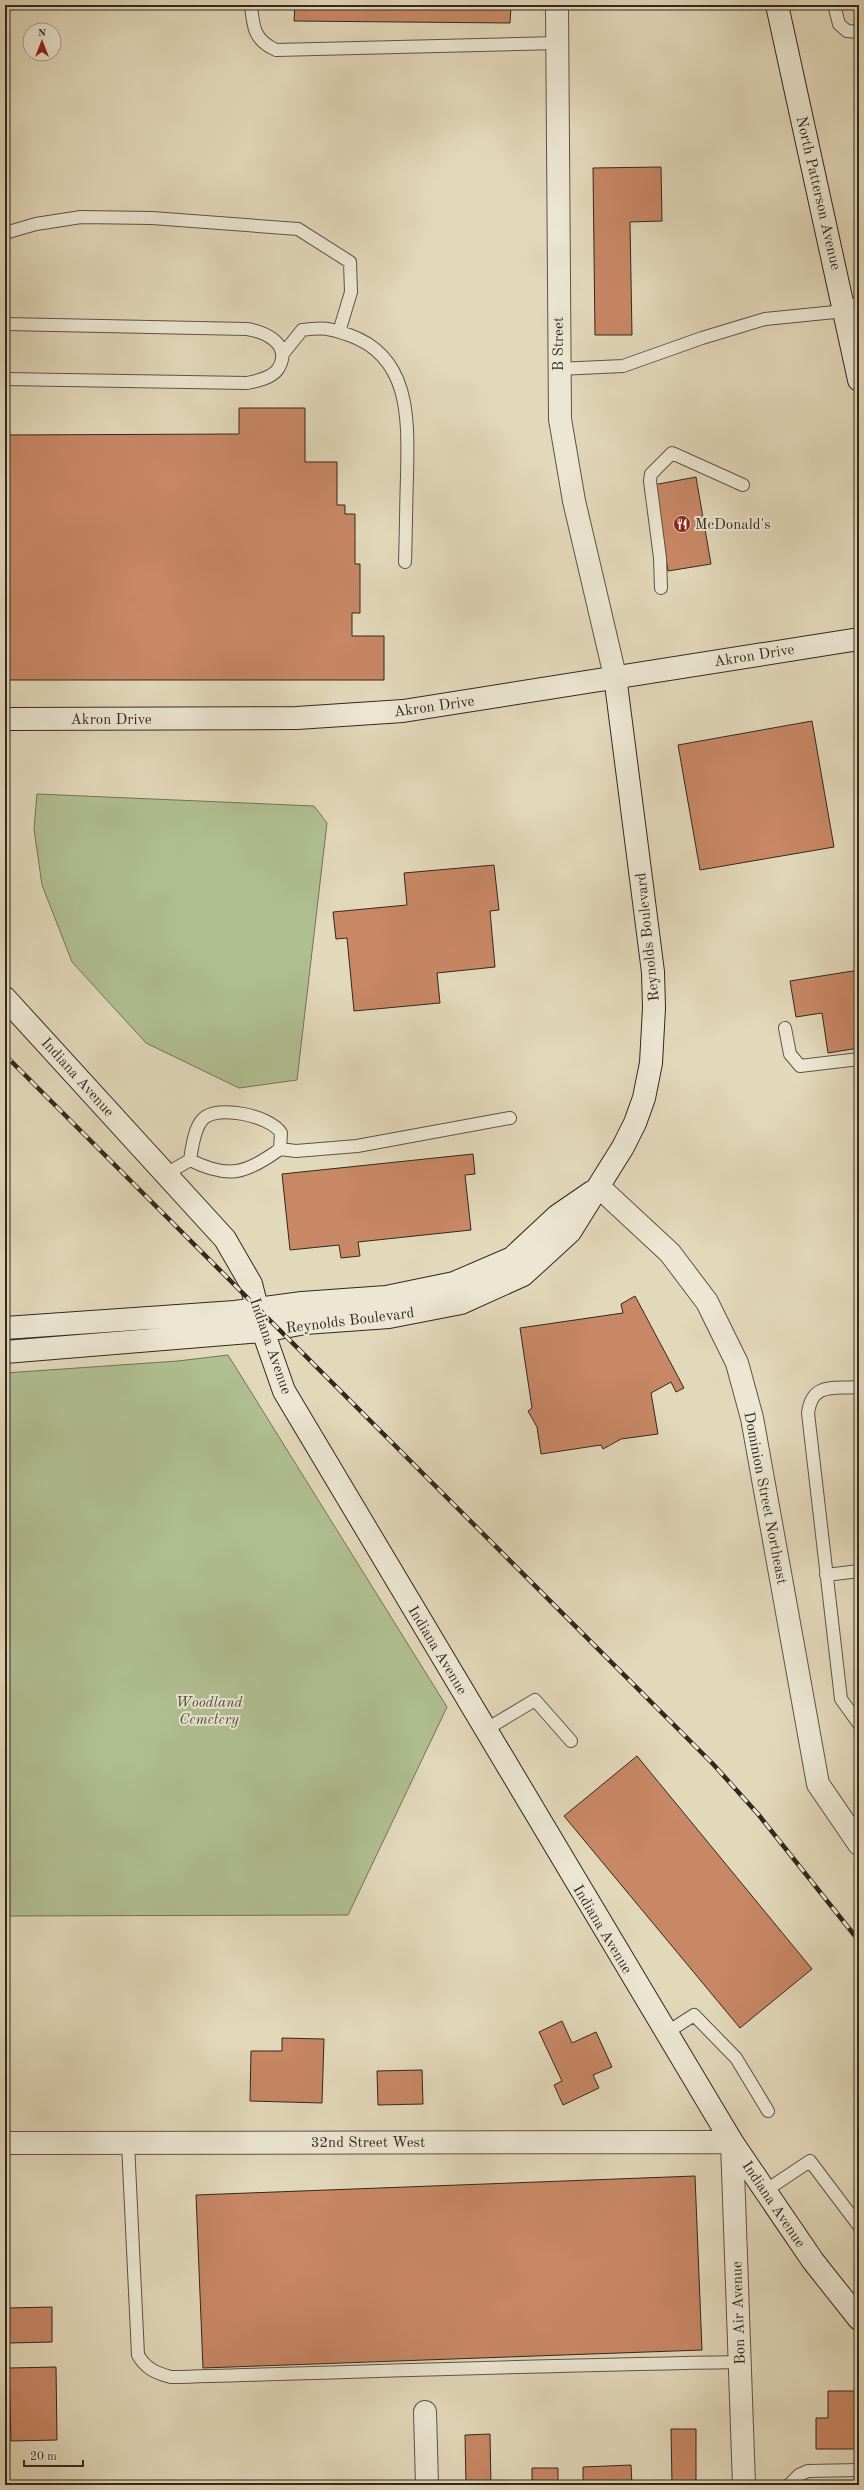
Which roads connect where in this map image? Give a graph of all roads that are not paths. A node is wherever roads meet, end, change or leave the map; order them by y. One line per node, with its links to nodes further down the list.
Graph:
1 (251, 5): 6 (lane)
2 (557, 5): 6 (main road, B Street)
3 (777, 5): 8 (main road, North Patterson Avenue)
4 (834, 5): 5 (lane)
5 (859, 32)
6 (557, 43): 12 (main road, B Street)
7 (5, 233): 10 (lane)
8 (852, 310): 12 (lane); 14 (main road, North Patterson Avenue)
9 (5, 324): 11 (lane)
10 (339, 332): 11 (lane); 16 (lane)
11 (282, 355): 13 (lane)
12 (558, 369): 19 (main road, B Street)
13 (5, 379)
14 (859, 380)
15 (743, 485): 17 (lane)
16 (405, 562)
17 (660, 588)
18 (859, 639): 19 (main road, Akron Drive)
19 (615, 676): 20 (main road, Akron Drive); 28 (main road, Reynolds Boulevard)
20 (5, 719)
21 (5, 998): 27 (main road, Indiana Avenue)
22 (785, 1028): 23 (lane)
23 (859, 1059)
24 (510, 1118): 25 (lane)
25 (280, 1149): 26 (lane); 26 (lane)
26 (190, 1160): 27 (lane)
27 (166, 1174): 29 (main road, Indiana Avenue)
28 (599, 1187): 29 (main road, Reynolds Boulevard); 31 (main road, Reynolds Boulevard); 39 (main road, Dominion Street Northeast)
29 (258, 1309): 30 (main road, Reynolds Boulevard); 31 (main road, Indiana Avenue)
30 (5, 1328)
31 (263, 1331): 32 (main road, Reynolds Boulevard); 37 (main road, Indiana Avenue)
32 (5, 1352)
33 (859, 1387): 35 (lane)
34 (859, 1571): 35 (lane)
35 (826, 1575): 36 (lane)
36 (859, 1724)
37 (485, 1730): 38 (lane); 40 (main road, Indiana Avenue)
38 (571, 1741)
39 (859, 1844)
40 (666, 2033): 41 (lane); 43 (main road, Indiana Avenue)
41 (768, 2111)
42 (128, 2142): 43 (main road, 32nd Street West); 44 (main road, 32nd Street West); 48 (lane)
43 (732, 2142): 45 (main road, Indiana Avenue); 48 (main road, Bon Air Avenue)
44 (5, 2143)
45 (765, 2191): 46 (lane); 47 (main road, Indiana Avenue)
46 (859, 2226)
47 (859, 2319)
48 (740, 2362): 52 (main road, Bon Air Avenue)
49 (425, 2412): 51 (main road)
50 (859, 2470): 53 (lane)
51 (427, 2485)
52 (744, 2485)
53 (789, 2485)

